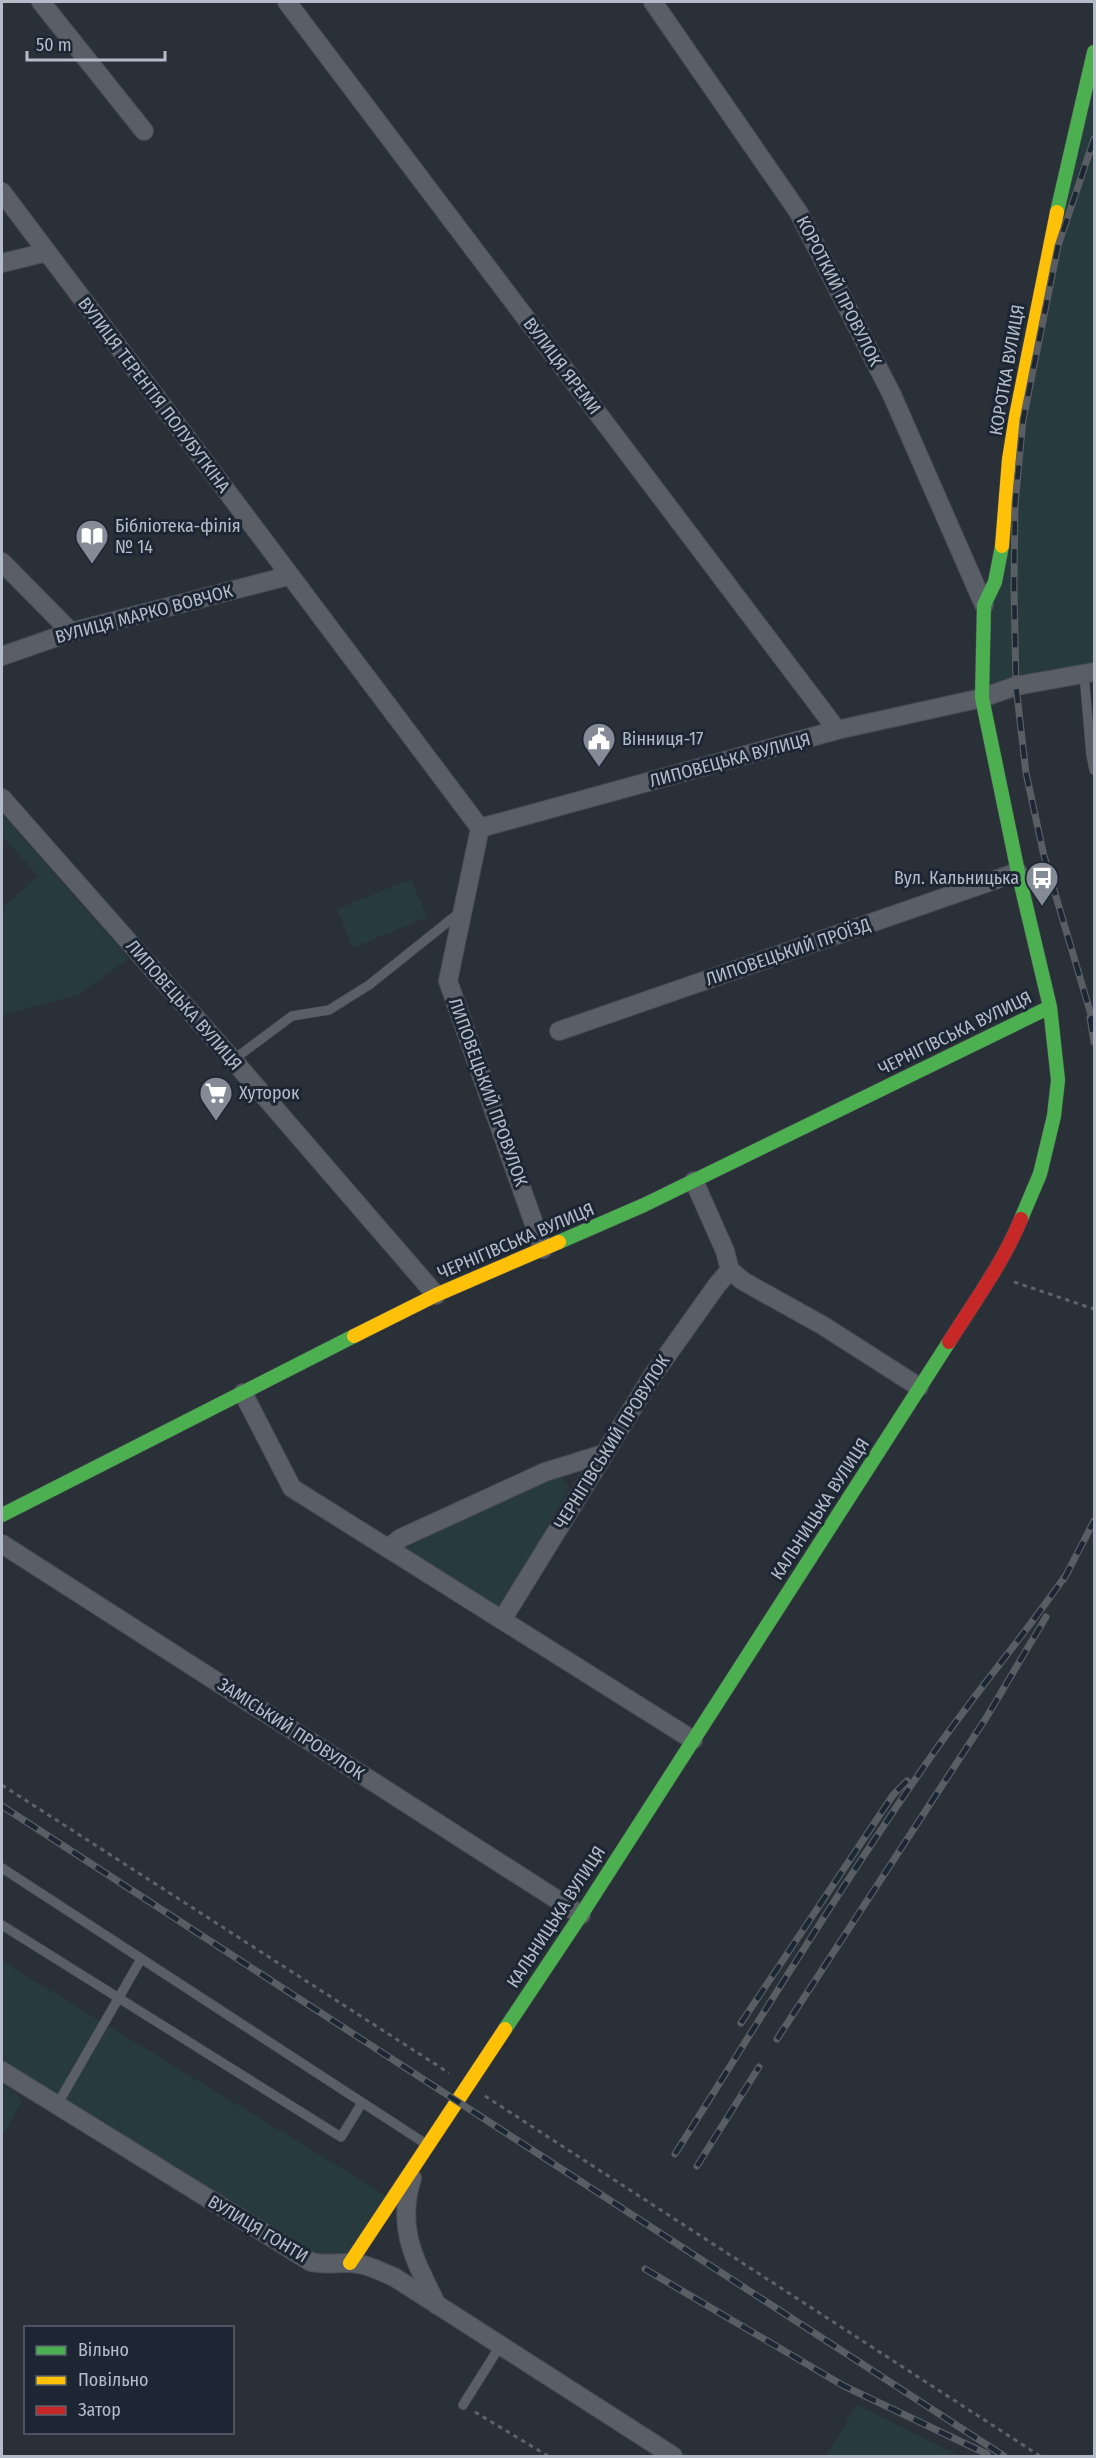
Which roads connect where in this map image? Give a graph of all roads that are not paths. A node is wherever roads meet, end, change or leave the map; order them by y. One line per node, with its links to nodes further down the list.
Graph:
1 (41, 2): 5 (street)
2 (287, 2): 16 (street, ВУЛИЦЯ ЯРЕМИ)
3 (653, 2): 11 (street, КОРОТКИЙ ПРОВУЛОК)
4 (1095, 52): 11 (street, КОРОТКА ВУЛИЦЯ)
5 (144, 131)
6 (2, 192): 7 (street, ВУЛИЦЯ ТЕРЕНТІЯ ПОЛУБУТКІНА)
7 (47, 252): 8 (street); 10 (street, ВУЛИЦЯ ТЕРЕНТІЯ ПОЛУБУТКІНА)
8 (2, 262)
9 (2, 562): 12 (street)
10 (288, 576): 12 (street, ВУЛИЦЯ МАРКО ВОВЧОК); 20 (street, ВУЛИЦЯ ТЕРЕНТІЯ ПОЛУБУТКІНА)
11 (984, 605): 15 (street, КОРОТКА ВУЛИЦЯ)
12 (71, 632): 13 (street, ВУЛИЦЯ МАРКО ВОВЧОК)
13 (2, 656)
14 (1090, 673): 15 (street, ЛИПОВЕЦЬКА ВУЛИЦЯ); 17 (lane)
15 (982, 698): 16 (street, ЛИПОВЕЦЬКА ВУЛИЦЯ); 21 (street, КАЛЬНИЦЬКА ВУЛИЦЯ)
16 (837, 730): 20 (street, ЛИПОВЕЦЬКА ВУЛИЦЯ)
17 (1092, 733): 18 (lane)
18 (1095, 770)
19 (2, 798): 25 (street, ЛИПОВЕЦЬКА ВУЛИЦЯ)
20 (480, 828): 22 (street, ЛИПОВЕЦЬКИЙ ПРОВУЛОК)
21 (1018, 872): 23 (street, КАЛЬНИЦЬКА ВУЛИЦЯ); 24 (street, ЛИПОВЕЦЬКИЙ ПРОЇЗД)
22 (464, 909): 25 (lane); 27 (street, ЛИПОВЕЦЬКИЙ ПРОВУЛОК)
23 (1050, 1007): 26 (street, ЧЕРНІГІВСЬКА ВУЛИЦЯ); 30 (street, КАЛЬНИЦЬКА ВУЛИЦЯ)
24 (559, 1031)
25 (233, 1060): 29 (street, ЛИПОВЕЦЬКА ВУЛИЦЯ)
26 (694, 1181): 27 (street, ЧЕРНІГІВСЬКА ВУЛИЦЯ); 28 (street)
27 (543, 1249): 29 (street, ЧЕРНІГІВСЬКА ВУЛИЦЯ)
28 (730, 1270): 30 (street); 32 (street, ЧЕРНІГІВСЬКИЙ ПРОВУЛОК)
29 (436, 1295): 31 (street, ЧЕРНІГІВСЬКА ВУЛИЦЯ)
30 (919, 1387): 37 (street, КАЛЬНИЦЬКА ВУЛИЦЯ)
31 (243, 1393): 33 (street, ЧЕРНІГІВСЬКА ВУЛИЦЯ); 35 (street)
32 (603, 1454): 35 (street); 36 (street, ЧЕРНІГІВСЬКИЙ ПРОВУЛОК)
33 (2, 1515)
34 (2, 1544): 39 (street, ЗАМІСЬКИЙ ПРОВУЛОК)
35 (388, 1548): 36 (street)
36 (502, 1620): 37 (street)
37 (693, 1740): 39 (street, КАЛЬНИЦЬКА ВУЛИЦЯ)
38 (2, 1868): 41 (lane)
39 (581, 1915): 46 (street, КАЛЬНИЦЬКА ВУЛИЦЯ)
40 (2, 1925): 42 (lane)
41 (141, 1959): 42 (lane); 44 (lane)
42 (118, 1998): 44 (lane); 45 (lane)
43 (2, 2071): 45 (street, ВУЛИЦЯ ГОНТИ)
44 (362, 2103): 46 (lane)
45 (57, 2105): 47 (street, ВУЛИЦЯ ГОНТИ)
46 (423, 2152): 47 (street, КАЛЬНИЦЬКА ВУЛИЦЯ); 48 (street)
47 (350, 2263): 48 (street, ВУЛИЦЯ ГОНТИ)
48 (438, 2306): 49 (street, ВУЛИЦЯ ГОНТИ)
49 (500, 2346): 50 (lane); 51 (street, ВУЛИЦЯ ГОНТИ)
50 (463, 2405)
51 (673, 2457)

